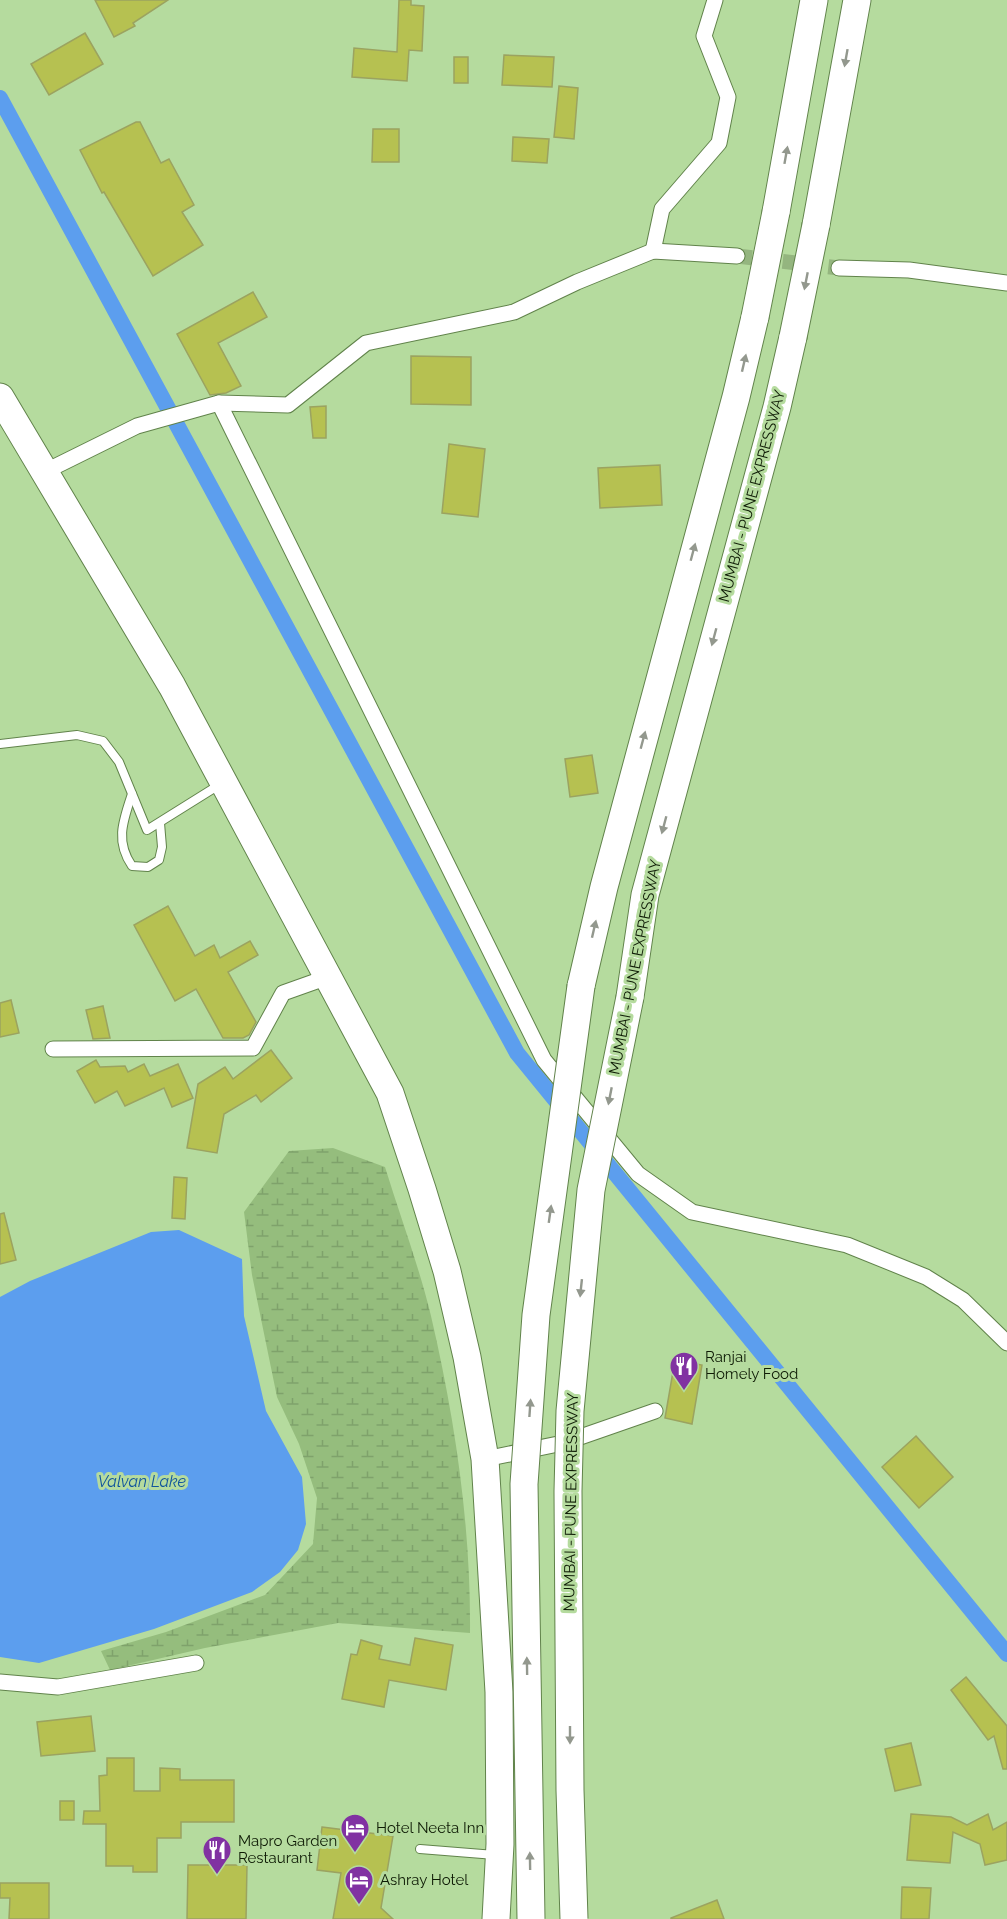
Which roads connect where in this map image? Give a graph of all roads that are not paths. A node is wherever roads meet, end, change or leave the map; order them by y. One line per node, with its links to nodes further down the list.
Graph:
1 (715, 0): 4 (street)
2 (814, 0): 25 (highway, one-way to 2, bridge)
3 (856, 0): 26 (highway, MUMBAI - PUNE EXPRESSWAY, one-way to 26, bridge)
4 (653, 251): 5 (street); 9 (street)
5 (737, 256)
6 (839, 268): 7 (street)
7 (1007, 283)
8 (0, 398): 10 (highway)
9 (219, 403): 10 (street); 17 (street)
10 (44, 472): 12 (highway)
11 (0, 744): 13 (lane)
12 (224, 782): 14 (lane); 15 (highway)
13 (132, 794): 14 (lane); 14 (lane)
14 (160, 823)
15 (328, 977): 16 (street); 19 (highway)
16 (53, 1049)
17 (1007, 1343)
18 (655, 1411): 19 (street)
19 (485, 1459): 23 (highway)
20 (196, 1663): 21 (street)
21 (0, 1682)
22 (420, 1849): 23 (lane)
23 (500, 1856): 24 (highway)
24 (496, 1919)
25 (531, 1919)
26 (574, 1919)

